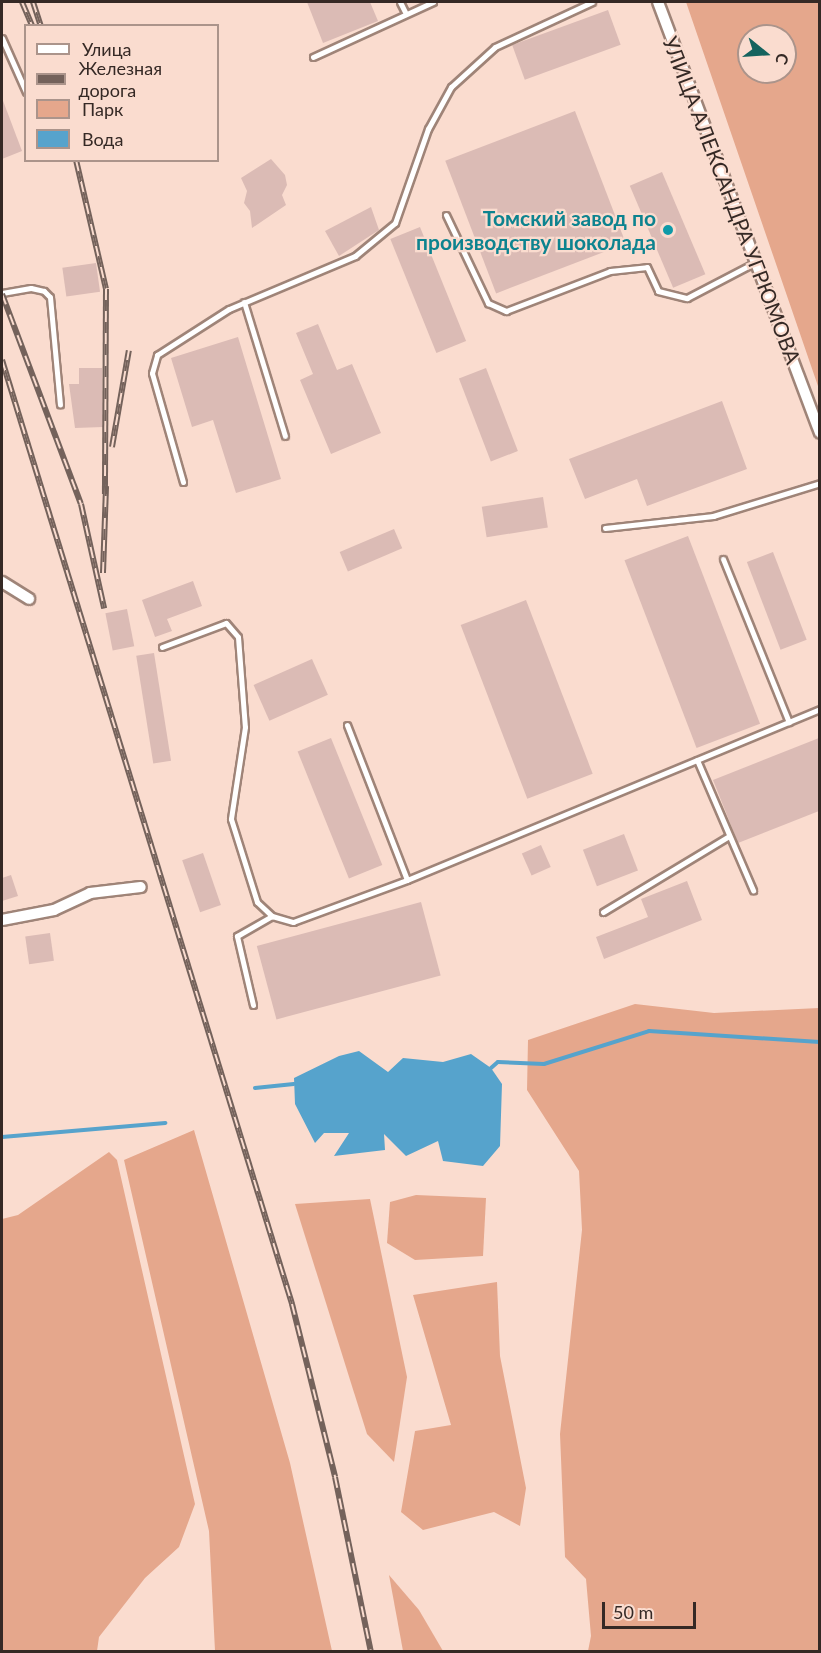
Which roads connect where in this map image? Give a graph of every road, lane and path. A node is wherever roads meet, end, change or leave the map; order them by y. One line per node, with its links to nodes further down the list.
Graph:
1 (400, 2): 5 (lane)
2 (433, 2): 5 (lane)
3 (592, 2): 12 (lane)
4 (658, 2): 10 (street, УЛИЦА АЛЕКСАНДРА УГРЮМОВА)
5 (405, 12): 7 (lane)
6 (2, 38): 8 (lane)
7 (313, 57)
8 (24, 88)
9 (446, 215): 10 (lane)
10 (756, 262): 14 (street, УЛИЦА АЛЕКСАНДРА УГРЮМОВА)
11 (2, 293): 13 (lane)
12 (244, 302): 15 (lane); 16 (lane)
13 (60, 405)
14 (819, 433)
15 (285, 436)
16 (183, 482)
17 (819, 483): 18 (lane)
18 (605, 528)
19 (723, 559): 24 (lane)
20 (2, 582): 21 (street)
21 (29, 598)
22 (162, 647): 32 (lane)
23 (819, 709): 24 (lane)
24 (789, 722): 26 (lane)
25 (346, 725): 28 (lane)
26 (697, 760): 27 (lane); 28 (lane)
27 (729, 836): 30 (lane); 31 (lane)
28 (406, 880): 32 (lane)
29 (141, 888): 33 (street)
30 (753, 890)
31 (603, 912)
32 (272, 916): 34 (lane)
33 (2, 920)
34 (253, 1005)

